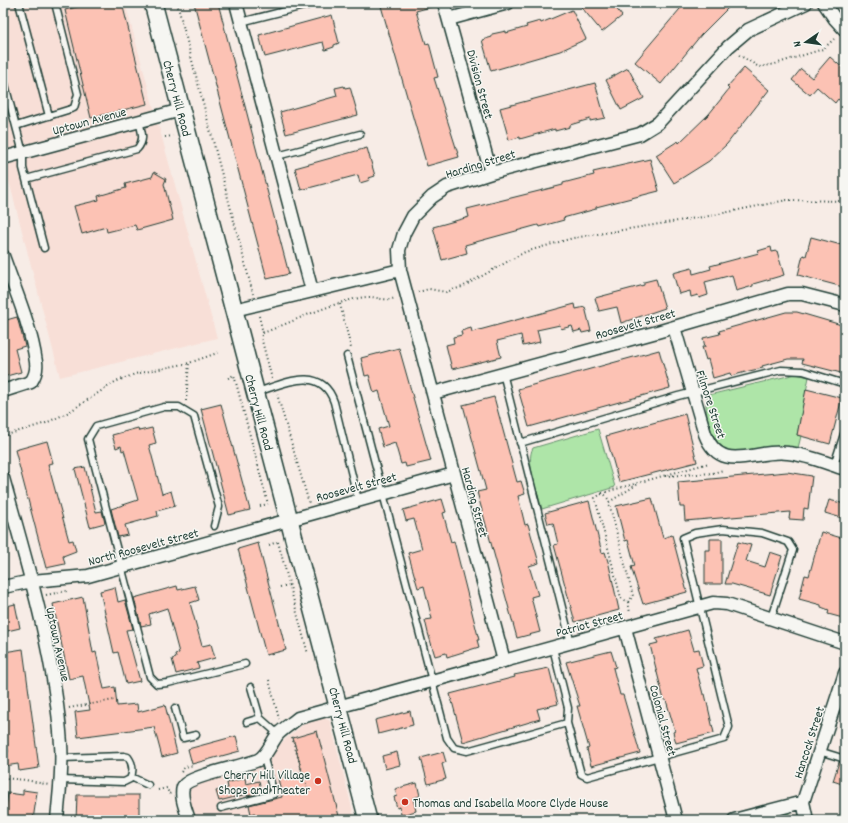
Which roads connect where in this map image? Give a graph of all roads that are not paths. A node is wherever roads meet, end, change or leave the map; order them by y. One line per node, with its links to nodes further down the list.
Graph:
1 (19, 3): 15 (lane)
2 (55, 3): 15 (lane)
3 (153, 3): 14 (main road, Cherry Hill Road)
4 (236, 3): 11 (street)
5 (316, 3): 11 (lane)
6 (444, 3): 10 (street, Division Street)
7 (508, 3): 10 (street)
8 (806, 3): 22 (street, Harding Street)
9 (824, 3): 12 (street)
10 (449, 19): 22 (street, Division Street)
11 (241, 22): 20 (street)
12 (845, 30)
13 (3, 77): 17 (lane)
14 (181, 110): 16 (street, Uptown Avenue); 29 (main road, Cherry Hill Road)
15 (49, 116): 17 (lane)
16 (139, 121): 19 (street, Uptown Avenue); 23 (lane)
17 (16, 126): 19 (lane)
18 (360, 134): 20 (lane)
19 (23, 152): 21 (street, Uptown Avenue); 23 (lane)
20 (277, 156): 27 (street)
21 (3, 158)
22 (491, 173): 26 (street, Harding Street)
23 (26, 179): 24 (lane)
24 (44, 248)
25 (3, 256): 34 (street)
26 (400, 270): 27 (street); 35 (street, Harding Street)
27 (312, 291): 29 (street)
28 (845, 305): 30 (street, Roosevelt Street)
29 (234, 310): 36 (main road, Cherry Hill Road)
30 (674, 327): 32 (street, Roosevelt Street); 37 (street, Filmore Street)
31 (347, 356): 43 (lane)
32 (503, 374): 35 (street, Roosevelt Street); 39 (lane)
33 (845, 384): 37 (lane)
34 (3, 391)
35 (433, 392): 41 (street, Harding Street)
36 (255, 393): 44 (lane); 45 (main road, Cherry Hill Road)
37 (693, 394): 39 (lane); 40 (street, Filmore Street)
38 (845, 431): 40 (lane)
39 (520, 443): 53 (lane)
40 (839, 467)
41 (454, 474): 43 (street, Roosevelt Street); 56 (street, Harding Street)
42 (3, 478): 48 (street, Uptown Avenue)
43 (383, 494): 44 (street, Roosevelt Street); 59 (lane)
44 (358, 500): 45 (street, Roosevelt Street)
45 (288, 519): 47 (street, North Roosevelt Street); 61 (main road, Cherry Hill Road)
46 (214, 526): 47 (lane)
47 (122, 567): 48 (street, North Roosevelt Street); 57 (lane)
48 (32, 581): 49 (street, North Roosevelt Street); 71 (street, Uptown Avenue)
49 (3, 587)
50 (699, 607): 51 (street, Patriot Street); 51 (lane); 52 (street, Patriot Street); 70 (lane)
51 (771, 618): 54 (street, Patriot Street)
52 (625, 628): 53 (street, Patriot Street); 70 (street, Colonial Street)
53 (571, 643): 55 (street, Patriot Street)
54 (845, 643)
55 (553, 648): 56 (street, Patriot Street); 65 (lane)
56 (504, 661): 59 (street, Patriot Street)
57 (246, 664)
58 (845, 673): 68 (street, Hancock Street)
59 (432, 681): 61 (street, Patriot Street); 65 (lane)
60 (251, 687): 63 (lane)
61 (340, 707): 66 (street, Patriot Street); 80 (main road, Cherry Hill Road)
62 (175, 708): 67 (lane)
63 (260, 718): 64 (lane); 66 (lane)
64 (247, 722)
65 (567, 723): 70 (lane)
66 (279, 728): 69 (street, Patriot Street)
67 (196, 735)
68 (820, 751): 72 (lane); 76 (street, Hancock Street)
69 (263, 754): 77 (lane); 79 (street)
70 (659, 757): 81 (street, Colonial Street)
71 (61, 758): 73 (lane); 74 (street, Uptown Avenue)
72 (845, 760)
73 (131, 777): 74 (lane); 75 (lane)
74 (55, 783): 78 (street, Uptown Avenue)
75 (148, 785)
76 (803, 802): 82 (street); 83 (street)
77 (221, 808)
78 (57, 820)
79 (189, 820)
80 (368, 820)
81 (676, 820)
82 (734, 820)
83 (807, 820)

